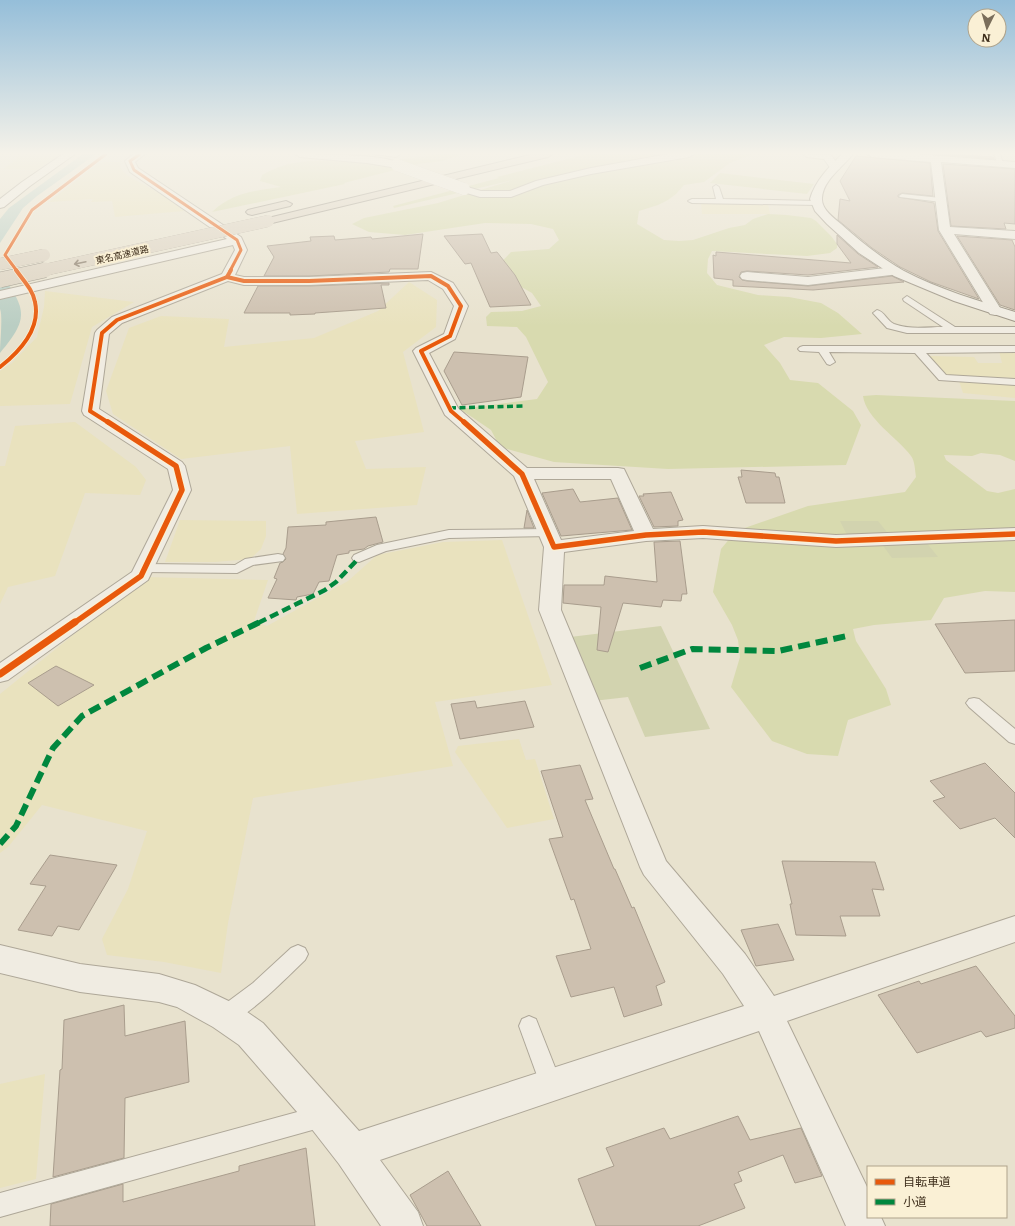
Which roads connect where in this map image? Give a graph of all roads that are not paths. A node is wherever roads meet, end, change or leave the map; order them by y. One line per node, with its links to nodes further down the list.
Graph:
1 (195, 211): 11 (street)
2 (255, 211): 6 (highway)
3 (309, 211): 17 (highway, 東名高速道路, one-way to 17, bridge)
4 (822, 211): 14 (street)
5 (941, 211): 9 (street)
6 (237, 215)
7 (221, 218): 8 (highway)
8 (191, 225)
9 (945, 230): 10 (street); 20 (street)
10 (1015, 235)
11 (237, 240): 16 (street); 18 (street)
12 (52, 254): 13 (highway, bridge)
13 (0, 264)
14 (894, 271): 15 (street); 20 (street)
15 (747, 275)
16 (227, 277): 31 (street); 37 (street)
17 (0, 280)
18 (0, 295)
19 (907, 299): 23 (lane)
20 (994, 311): 22 (street)
21 (877, 313): 23 (lane)
22 (1015, 317)
23 (953, 330): 24 (lane)
24 (1015, 330)
25 (1015, 348): 28 (lane)
26 (804, 349): 27 (lane)
27 (822, 349): 28 (lane); 29 (lane)
28 (918, 350): 30 (lane)
29 (830, 362)
30 (1015, 382)
31 (522, 474): 33 (street); 34 (street)
32 (1015, 534): 33 (street)
33 (646, 535): 34 (street)
34 (551, 540): 36 (lane); 44 (street)
35 (278, 558): 37 (lane)
36 (359, 558)
37 (144, 568): 38 (street)
38 (0, 674)
39 (974, 703): 40 (lane)
40 (1015, 738)
41 (1015, 929): 44 (street)
42 (298, 954): 45 (lane)
43 (0, 959): 45 (street)
44 (767, 1013): 47 (street); 52 (street)
45 (225, 1016): 48 (street)
46 (528, 1026): 47 (lane)
47 (551, 1085): 49 (street)
48 (324, 1116): 49 (street); 50 (lane)
49 (352, 1151): 51 (street)
50 (0, 1205)
51 (404, 1226)
52 (866, 1226)

